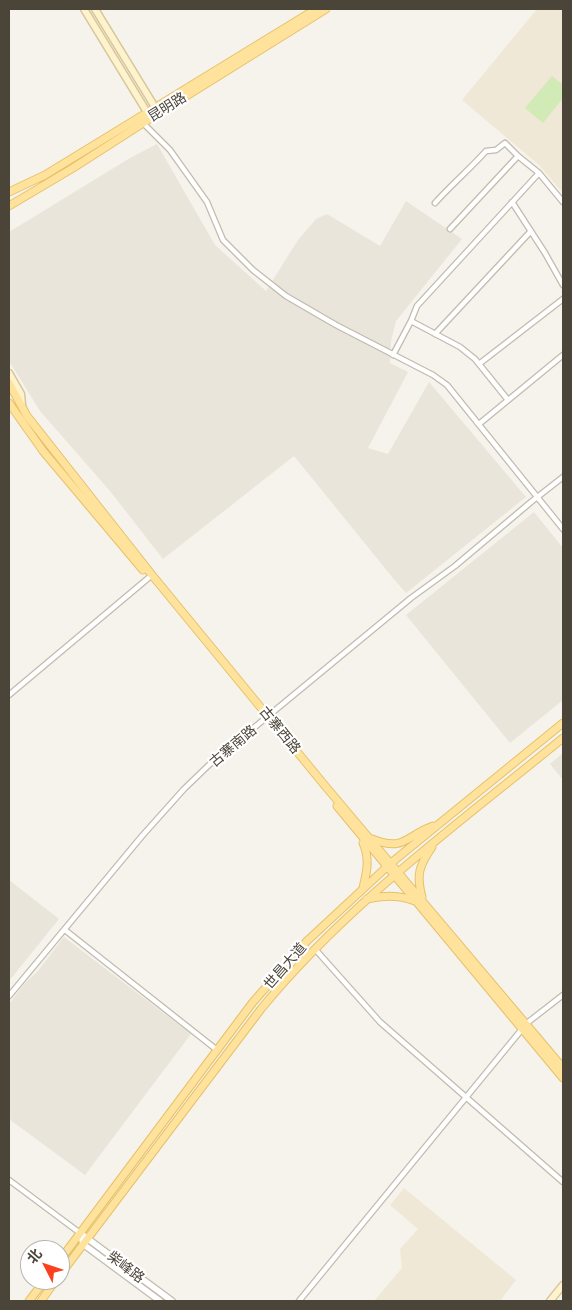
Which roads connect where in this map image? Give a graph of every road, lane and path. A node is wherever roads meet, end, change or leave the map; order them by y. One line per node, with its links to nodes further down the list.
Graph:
1 (84, 9): 6 (main road)
2 (95, 9): 5 (main road)
3 (316, 9): 5 (main road, 昆明路)
4 (326, 9): 5 (main road, 昆明路)
5 (157, 110): 6 (main road, 昆明路)
6 (149, 115): 7 (main road, 昆明路)
7 (141, 120): 10 (main road, 昆明路); 14 (main road, 昆明路); 21 (street)
8 (518, 156): 9 (street); 13 (street); 15 (street)
9 (539, 173): 11 (street); 12 (street)
10 (9, 192)
11 (512, 202): 16 (street); 19 (street)
12 (563, 202)
13 (435, 203)
14 (9, 206)
15 (450, 229)
16 (531, 231): 17 (street); 20 (street)
17 (563, 285)
18 (563, 298): 23 (street)
19 (411, 321): 20 (street); 21 (street)
20 (435, 334): 23 (street)
21 (393, 355): 30 (street)
22 (563, 356): 26 (street)
23 (479, 364): 26 (street)
24 (9, 373): 28 (main road)
25 (9, 383): 28 (main road, 古寨西路)
26 (508, 400): 30 (street)
27 (9, 403): 29 (main road, 古寨西路)
28 (22, 405): 34 (main road, 古寨西路)
29 (12, 409): 34 (main road, 古寨西路)
30 (479, 424): 32 (street)
31 (563, 477): 32 (street, 古寨南路)
32 (536, 498): 33 (street); 36 (street, 古寨南路)
33 (563, 529)
34 (151, 576): 35 (street); 36 (main road, 古寨西路)
35 (9, 694)
36 (267, 717): 40 (main road, 古寨西路); 41 (main road, 古寨西路); 48 (street, 古寨南路)
37 (563, 723): 39 (main road, 世昌大道)
38 (563, 738): 42 (main road, 世昌大道)
39 (441, 823): 41 (main road); 43 (main road, 世昌大道)
40 (360, 836): 43 (main road, 古寨西路); 45 (main road)
41 (371, 839): 43 (main road, 古寨西路)
42 (437, 840): 44 (main road, 世昌大道); 47 (main road)
43 (389, 865): 44 (main road, 古寨西路); 45 (main road, 世昌大道)
44 (396, 873): 46 (main road, 世昌大道); 47 (main road, 古寨西路)
45 (363, 888): 53 (main road, 世昌大道)
46 (367, 899): 47 (main road); 49 (main road, 世昌大道)
47 (419, 901): 52 (main road, 古寨西路)
48 (65, 930): 51 (street, 古寨南路); 53 (street)
49 (314, 948): 56 (street); 60 (main road, 世昌大道)
50 (563, 995): 52 (street)
51 (9, 996)
52 (524, 1026): 54 (main road, 古寨西路); 55 (main road, 古寨西路); 56 (street)
53 (217, 1050): 59 (main road, 世昌大道)
54 (563, 1068)
55 (563, 1078)
56 (466, 1097): 58 (street); 70 (street)
57 (9, 1180): 59 (street)
58 (563, 1182)
59 (80, 1233): 60 (street); 61 (main road, 世昌大道)
60 (86, 1241): 62 (main road, 世昌大道); 68 (street, 柴峰路); 69 (street, 柴峰路)
61 (70, 1246)
62 (70, 1262)
63 (563, 1285): 71 (main road)
64 (37, 1290): 66 (main road)
65 (48, 1290): 67 (main road)
66 (29, 1301)
67 (40, 1301)
68 (160, 1301)
69 (172, 1301)
70 (299, 1301)
71 (550, 1301)

